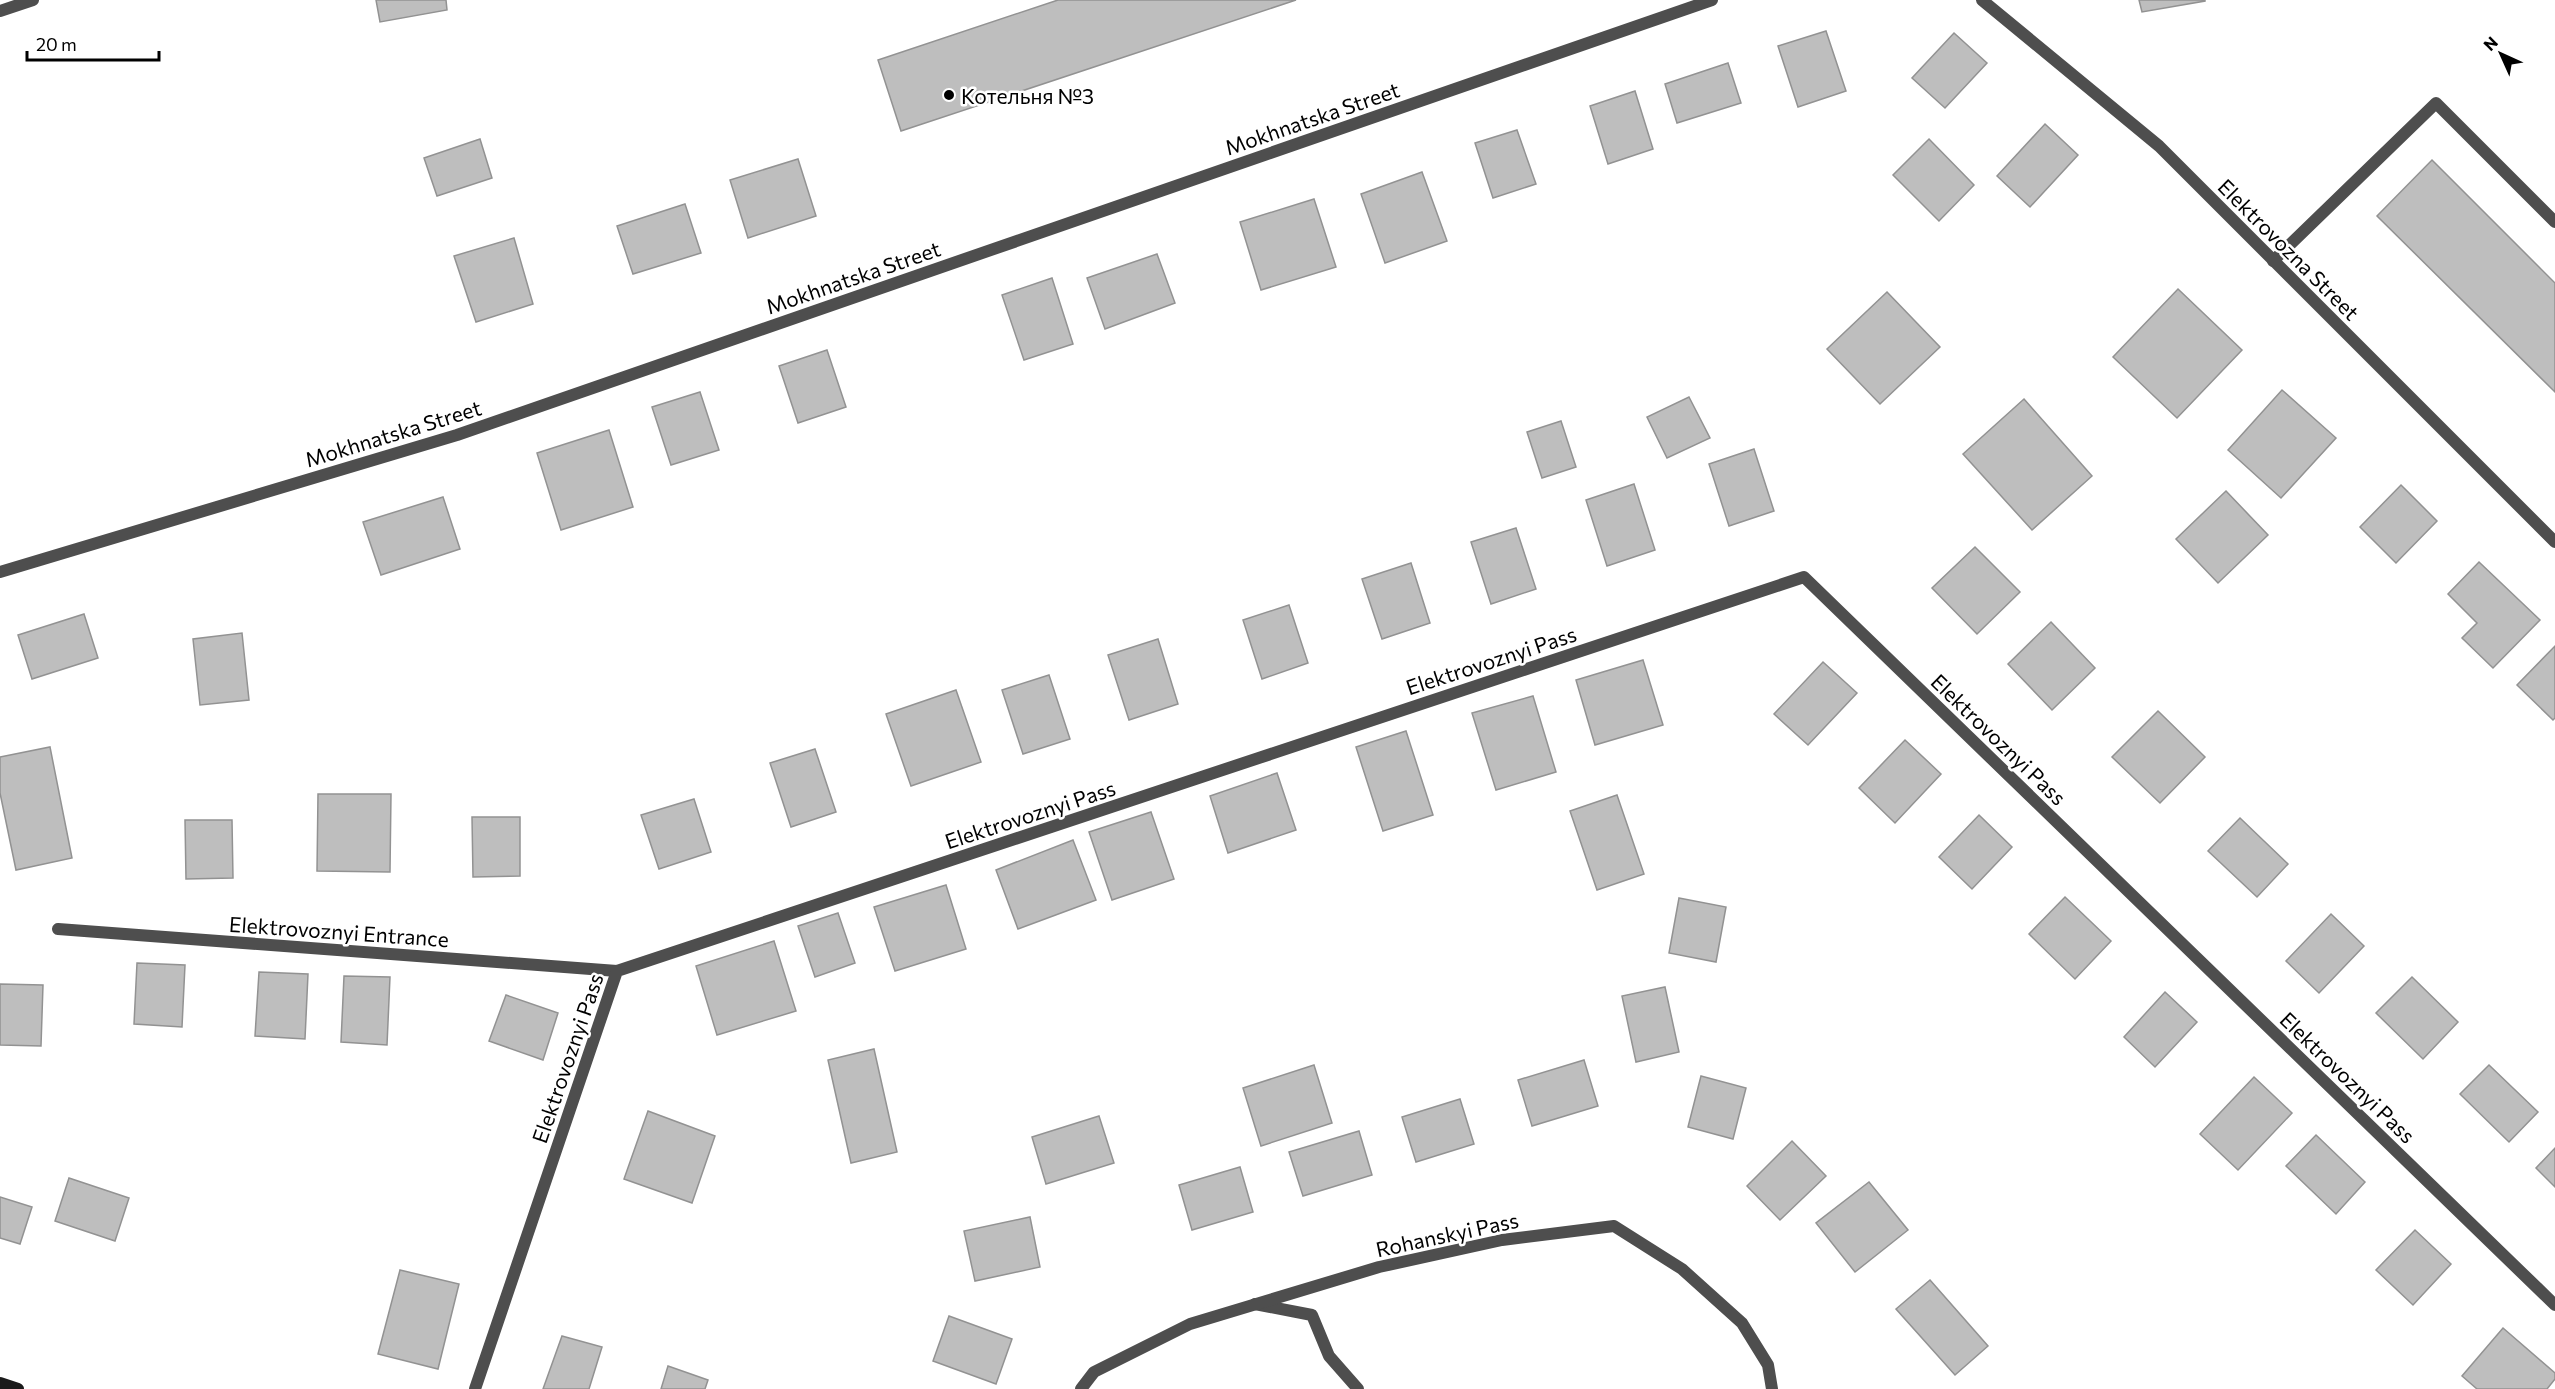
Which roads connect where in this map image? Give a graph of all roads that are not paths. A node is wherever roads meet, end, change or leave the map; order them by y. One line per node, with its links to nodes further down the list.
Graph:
1 (33, 0): 4 (street)
2 (1712, 0): 8 (street, Mokhnatska Street)
3 (1982, 0): 6 (street, Elektrovozna Street)
4 (0, 11)
5 (2555, 222): 6 (street)
6 (2273, 261): 7 (street, Elektrovozna Street)
7 (2555, 542)
8 (0, 572)
9 (58, 929): 10 (street, Elektrovoznyi Entrance)
10 (617, 971): 12 (street, Elektrovoznyi Pass); 15 (street, Elektrovoznyi Pass)
11 (1256, 1304): 16 (street, Rohanskyi Pass); 17 (street); 18 (street, Rohanskyi Pass)
12 (2555, 1305)
13 (0, 1383): 14 (main road)
14 (18, 1389)
15 (475, 1389)
16 (1081, 1389)
17 (1358, 1389)
18 (1772, 1389)

